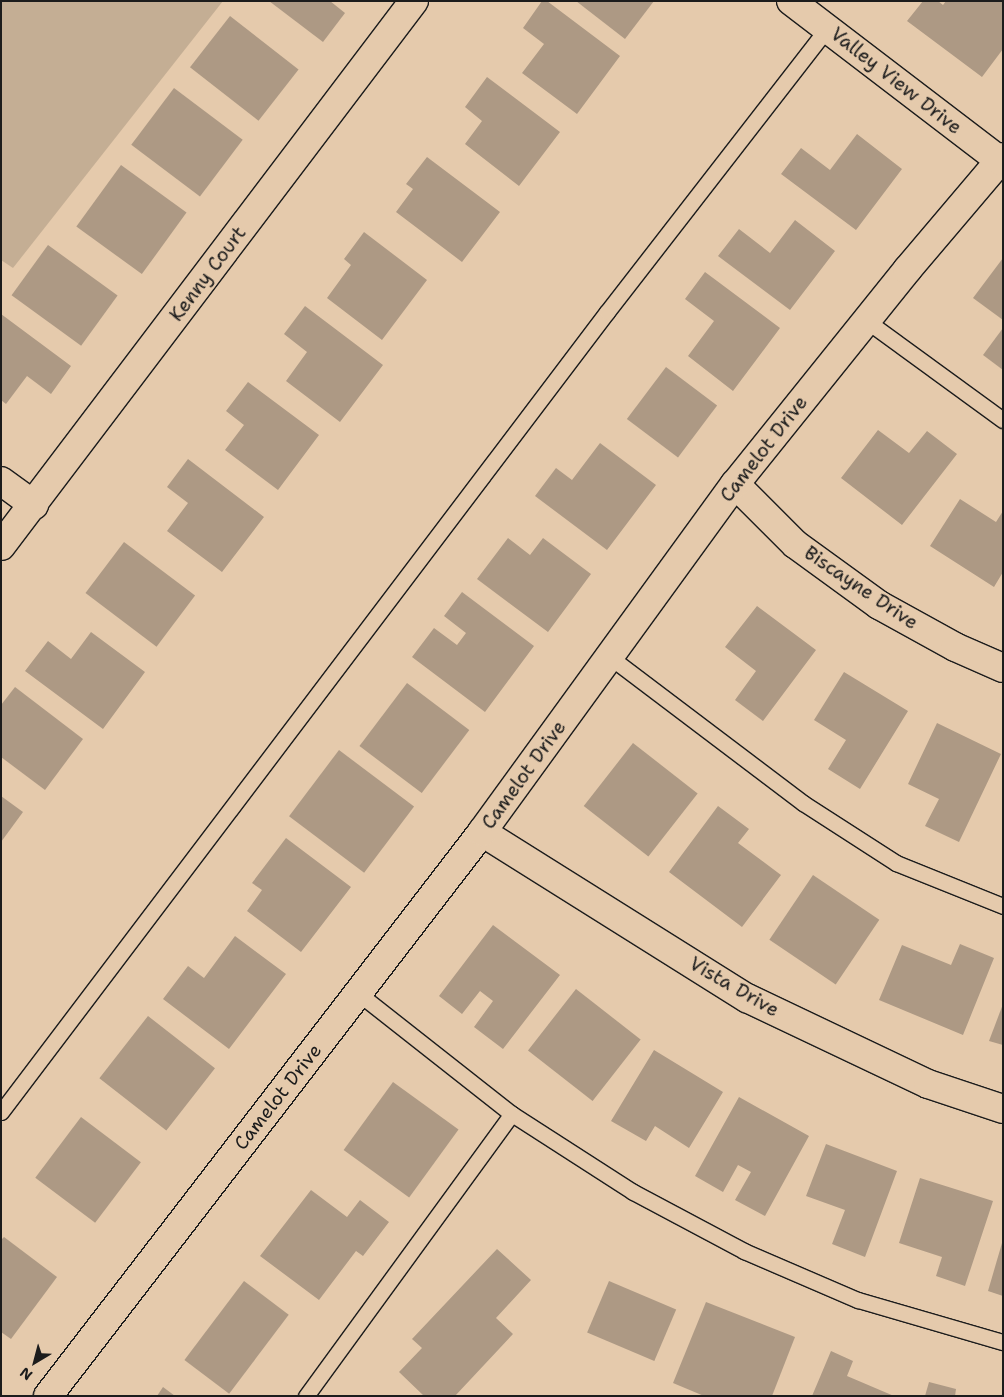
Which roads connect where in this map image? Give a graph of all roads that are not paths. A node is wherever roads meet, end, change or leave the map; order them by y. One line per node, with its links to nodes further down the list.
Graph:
1 (414, 1): 9 (street, Kenny Court)
2 (791, 1): 3 (street, Valley View Drive)
3 (828, 27): 4 (street, Valley View Drive); 17 (lane)
4 (1002, 161): 5 (street, Camelot Drive)
5 (866, 320): 6 (lane); 8 (street, Camelot Drive)
6 (1003, 420)
7 (1, 481): 9 (street)
8 (735, 484): 11 (street, Camelot Drive); 12 (street, Biscayne Drive)
9 (34, 505): 10 (street, Kenny Court)
10 (1, 546)
11 (610, 657): 13 (street, Camelot Drive); 14 (lane)
12 (1003, 668)
13 (482, 832): 15 (street, Camelot Drive); 16 (street, Vista Drive)
14 (1003, 906)
15 (358, 993): 18 (lane); 20 (street, Camelot Drive)
16 (1003, 1109)
17 (1, 1112)
18 (512, 1114): 19 (lane); 21 (lane)
19 (1003, 1342)
20 (48, 1396)
21 (306, 1396)

